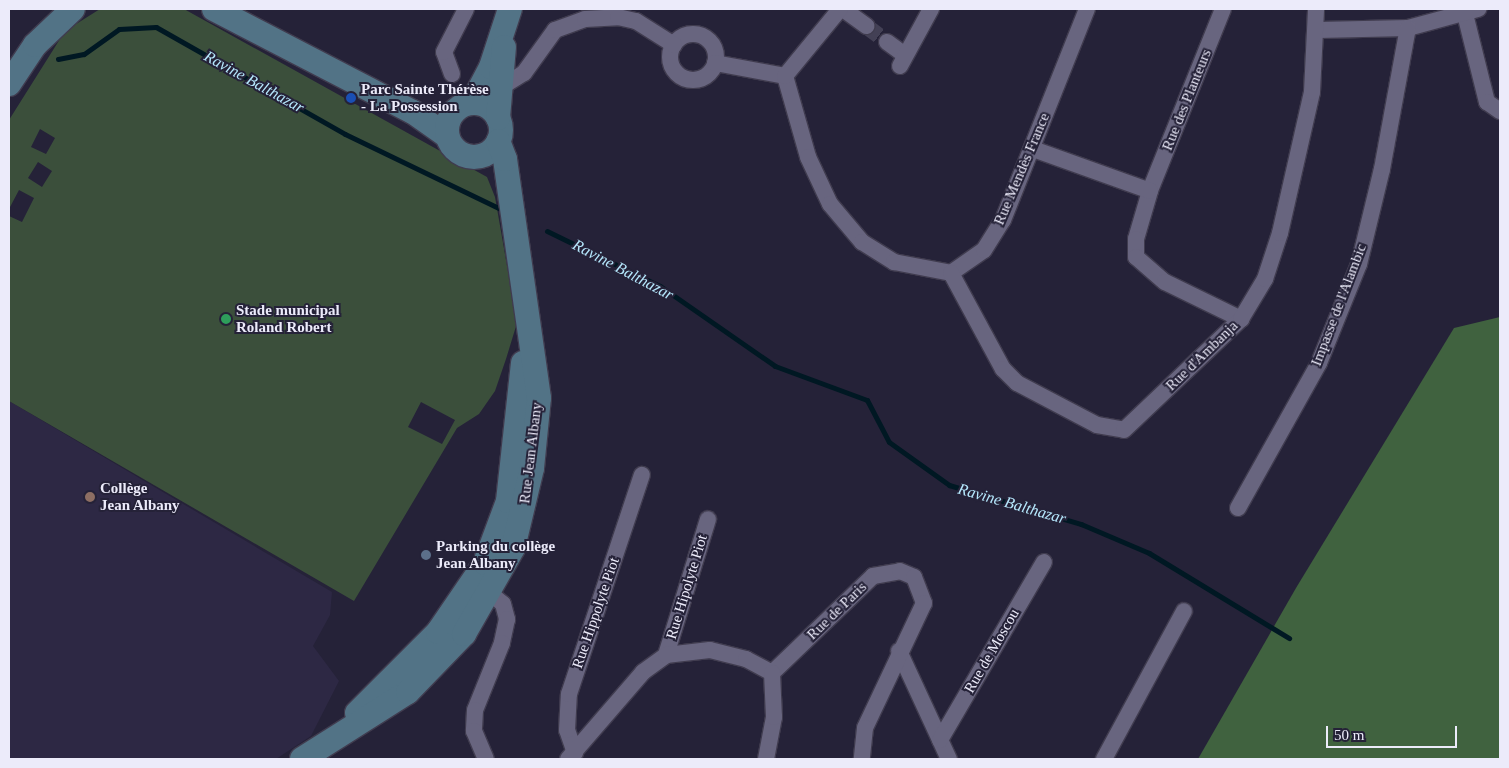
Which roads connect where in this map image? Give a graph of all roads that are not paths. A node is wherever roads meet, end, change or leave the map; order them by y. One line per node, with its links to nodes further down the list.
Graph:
1 (55, 9): 19 (main road)
2 (73, 9): 22 (main road)
3 (466, 9): 20 (street)
4 (841, 9): 13 (street); 21 (street)
5 (931, 9): 16 (street)
6 (1086, 9): 27 (street, Rue Mendès France)
7 (1223, 9): 28 (street, Rue des Planteurs)
8 (1316, 9): 15 (street, Rue d'Ambanja)
9 (219, 10): 25 (main road)
10 (1471, 11): 14 (street); 24 (street)
11 (583, 14): 17 (street); 23 (street)
12 (507, 18): 23 (main road); 25 (main road)
13 (866, 26)
14 (1408, 28): 15 (street); 32 (street, Impasse de l'Alambic)
15 (1318, 30): 30 (street, Rue d'Ambanja)
16 (887, 42)
17 (674, 45): 18 (street); 18 (street)
18 (715, 63): 21 (street)
19 (9, 68)
20 (452, 74)
21 (785, 76): 29 (street)
22 (9, 84)
23 (503, 86): 26 (main road)
24 (1500, 111)
25 (457, 117): 26 (main road); 26 (main road)
26 (494, 138): 35 (main road, Rue Jean Albany)
27 (1033, 149): 28 (street); 29 (street, Rue Mendès France)
28 (1150, 191): 30 (street, Rue des Planteurs)
29 (951, 273): 30 (street, Rue d'Ambanja)
30 (1241, 319)
31 (642, 475): 43 (street, Rue Hippolyte Piot)
32 (1238, 508)
33 (708, 520): 38 (street, Rue Hipolyte Piot)
34 (1044, 562): 40 (street, Rue de Moscou)
35 (483, 587): 41 (street); 42 (main road, Rue Jean Albany)
36 (1184, 612): 48 (street)
37 (899, 651): 39 (street, Rue de Paris); 40 (street); 46 (street, Rue de Paris)
38 (666, 655): 39 (street, Rue Hipolyte Piot); 43 (street, Rue Hipolyte Piot)
39 (772, 673): 45 (street)
40 (940, 740): 47 (street)
41 (483, 752): 44 (street)
42 (310, 754)
43 (572, 756)
44 (470, 759)
45 (766, 759)
46 (862, 759)
47 (949, 759)
48 (1104, 759)

